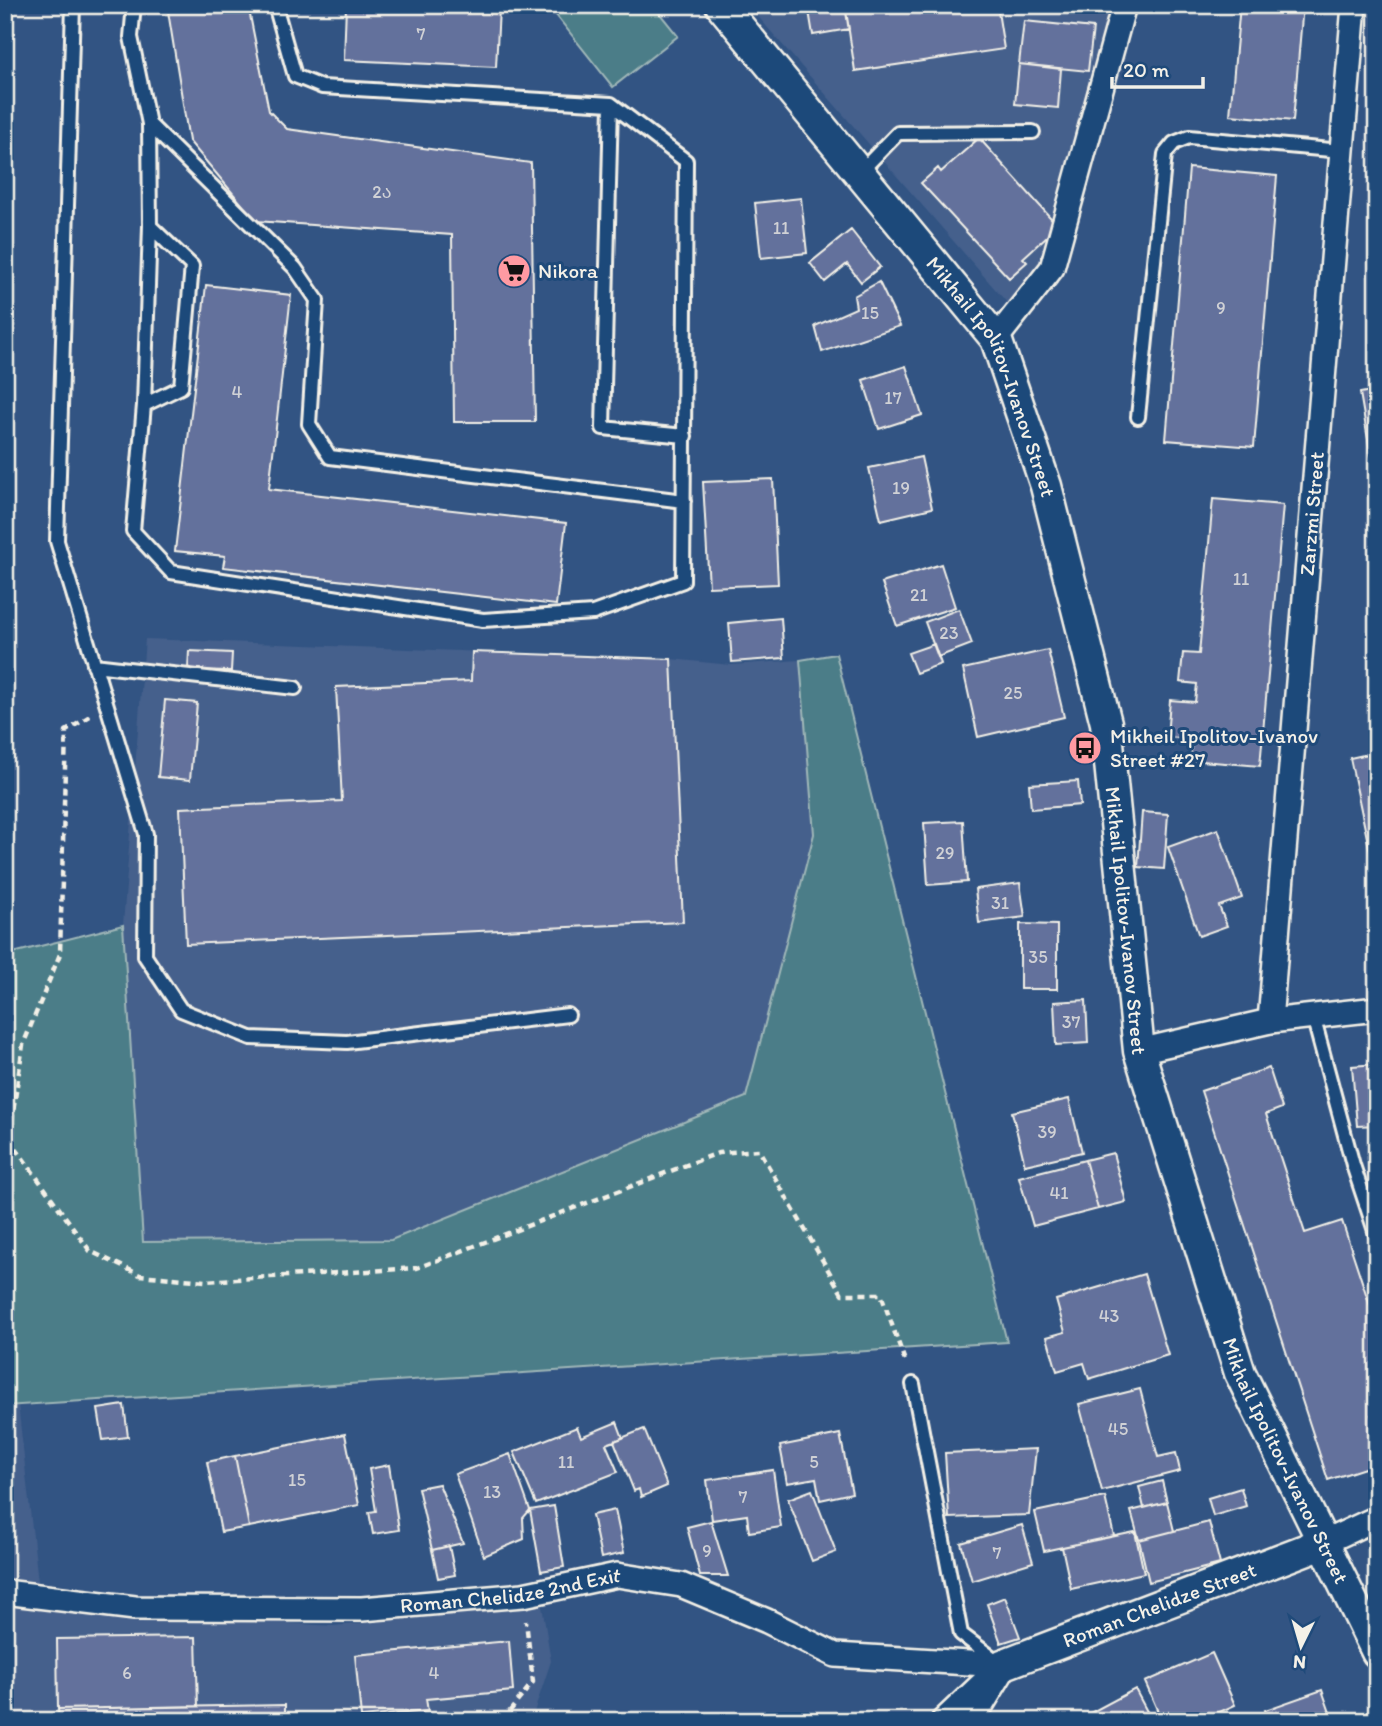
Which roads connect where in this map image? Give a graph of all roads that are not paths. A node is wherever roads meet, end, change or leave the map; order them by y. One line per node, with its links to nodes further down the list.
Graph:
1 (74, 5): 18 (lane)
2 (134, 5): 8 (lane)
3 (275, 5): 7 (lane)
4 (721, 5): 11 (street, Mikhail Ipolitov-Ivanov Street)
5 (1124, 5): 13 (street)
6 (1354, 5): 10 (street, Zarzmi Street)
7 (611, 104): 16 (lane); 16 (lane)
8 (149, 124): 12 (lane); 17 (lane)
9 (1033, 132): 11 (lane)
10 (1342, 151): 15 (lane); 23 (street, Zarzmi Street)
11 (860, 172): 13 (street, Mikhail Ipolitov-Ivanov Street)
12 (150, 226): 14 (lane); 14 (lane)
13 (996, 339): 24 (street, Mikhail Ipolitov-Ivanov Street)
14 (144, 404): 17 (lane)
15 (1138, 416)
16 (685, 436): 17 (lane)
17 (684, 501)
18 (94, 665): 19 (lane); 21 (lane)
19 (295, 688)
20 (1377, 1009): 22 (street)
21 (568, 1015)
22 (1313, 1016): 23 (street); 25 (lane)
23 (1270, 1021): 24 (street)
24 (1139, 1051): 28 (street, Mikhail Ipolitov-Ivanov Street)
25 (1377, 1237)
26 (913, 1384): 31 (lane)
27 (1377, 1518): 28 (street, Roman Chelidze Street)
28 (1323, 1543): 30 (street, Mikhail Ipolitov-Ivanov Street); 31 (street, Roman Chelidze Street)
29 (5, 1592): 31 (street, Roman Chelidze 2nd Exit)
30 (1377, 1652)
31 (1002, 1665): 32 (street); 33 (street)
32 (943, 1721)
33 (968, 1721)

